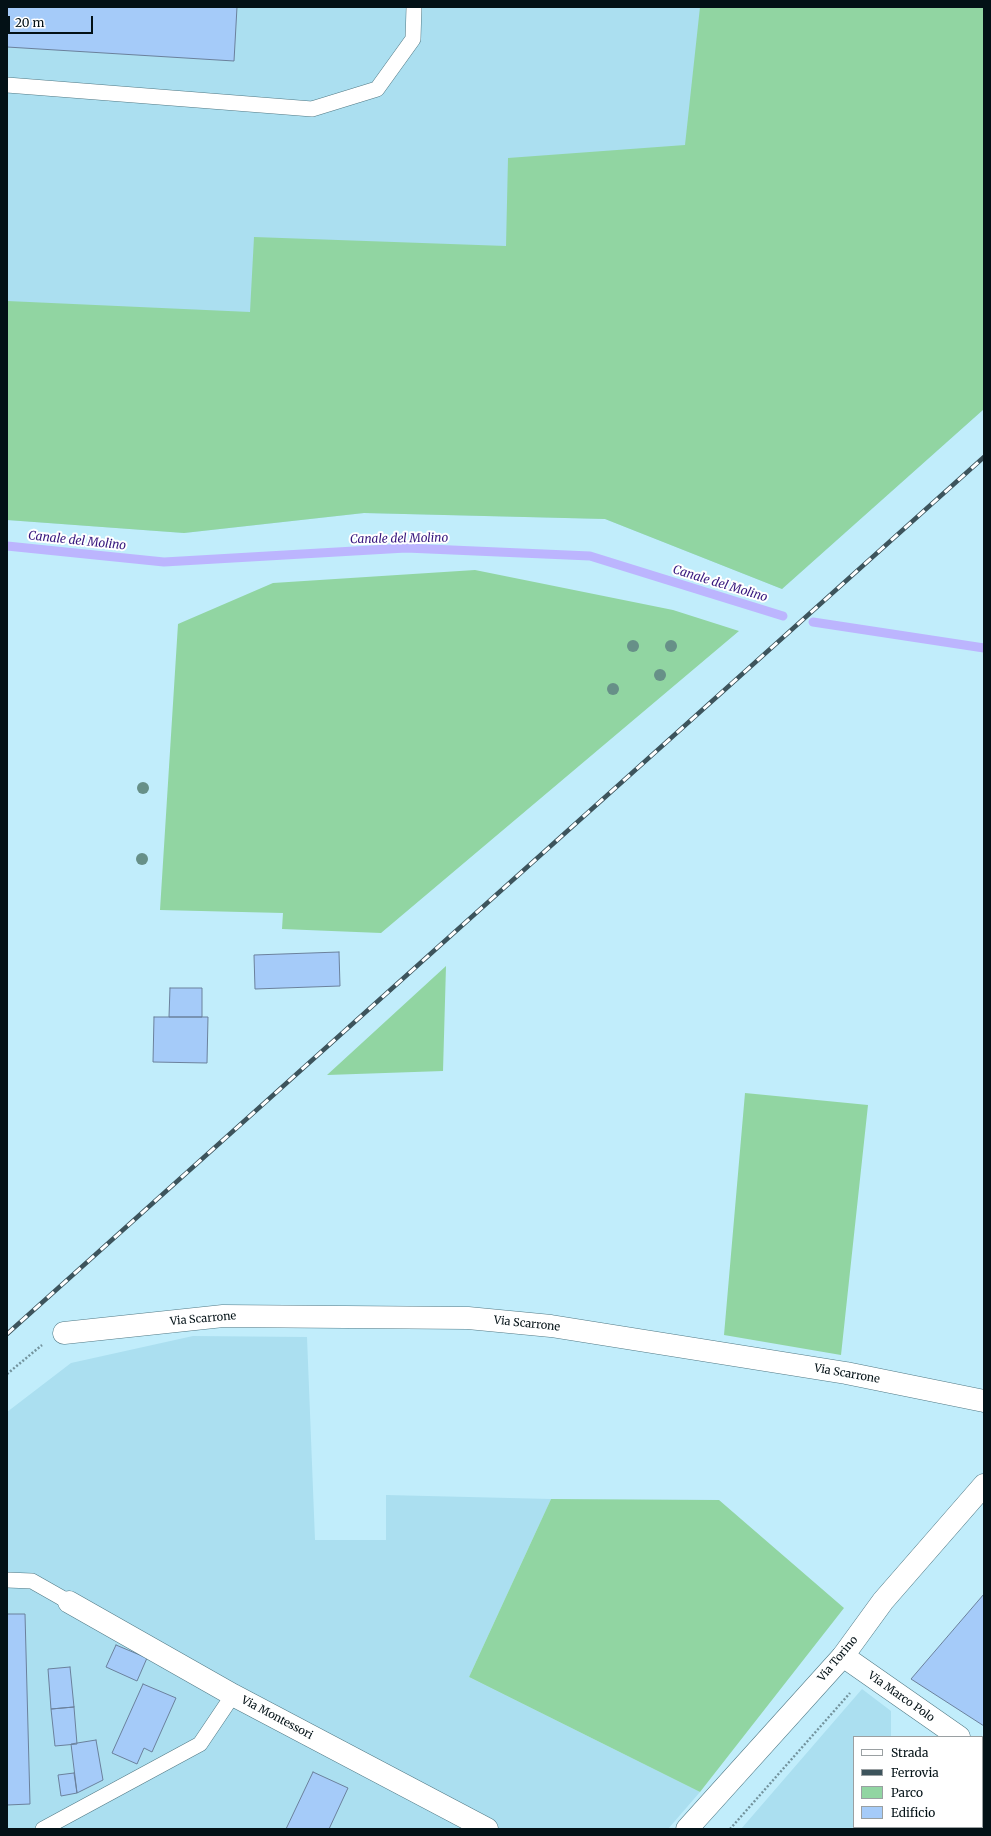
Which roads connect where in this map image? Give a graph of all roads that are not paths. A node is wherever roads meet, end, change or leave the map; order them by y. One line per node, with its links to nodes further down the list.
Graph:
1 (414, 7): 2 (lane)
2 (7, 85)
3 (64, 1333): 4 (street, Via Scarrone)
4 (984, 1401)
5 (984, 1485): 8 (street, Via Torino)
6 (7, 1580): 7 (lane)
7 (68, 1602): 9 (street, Via Montessori)
8 (843, 1656): 10 (street, Via Marco Polo); 13 (street, Via Torino)
9 (233, 1695): 11 (lane); 12 (street, Via Montessori)
10 (957, 1736)
11 (43, 1829)
12 (487, 1829)
13 (687, 1829)

